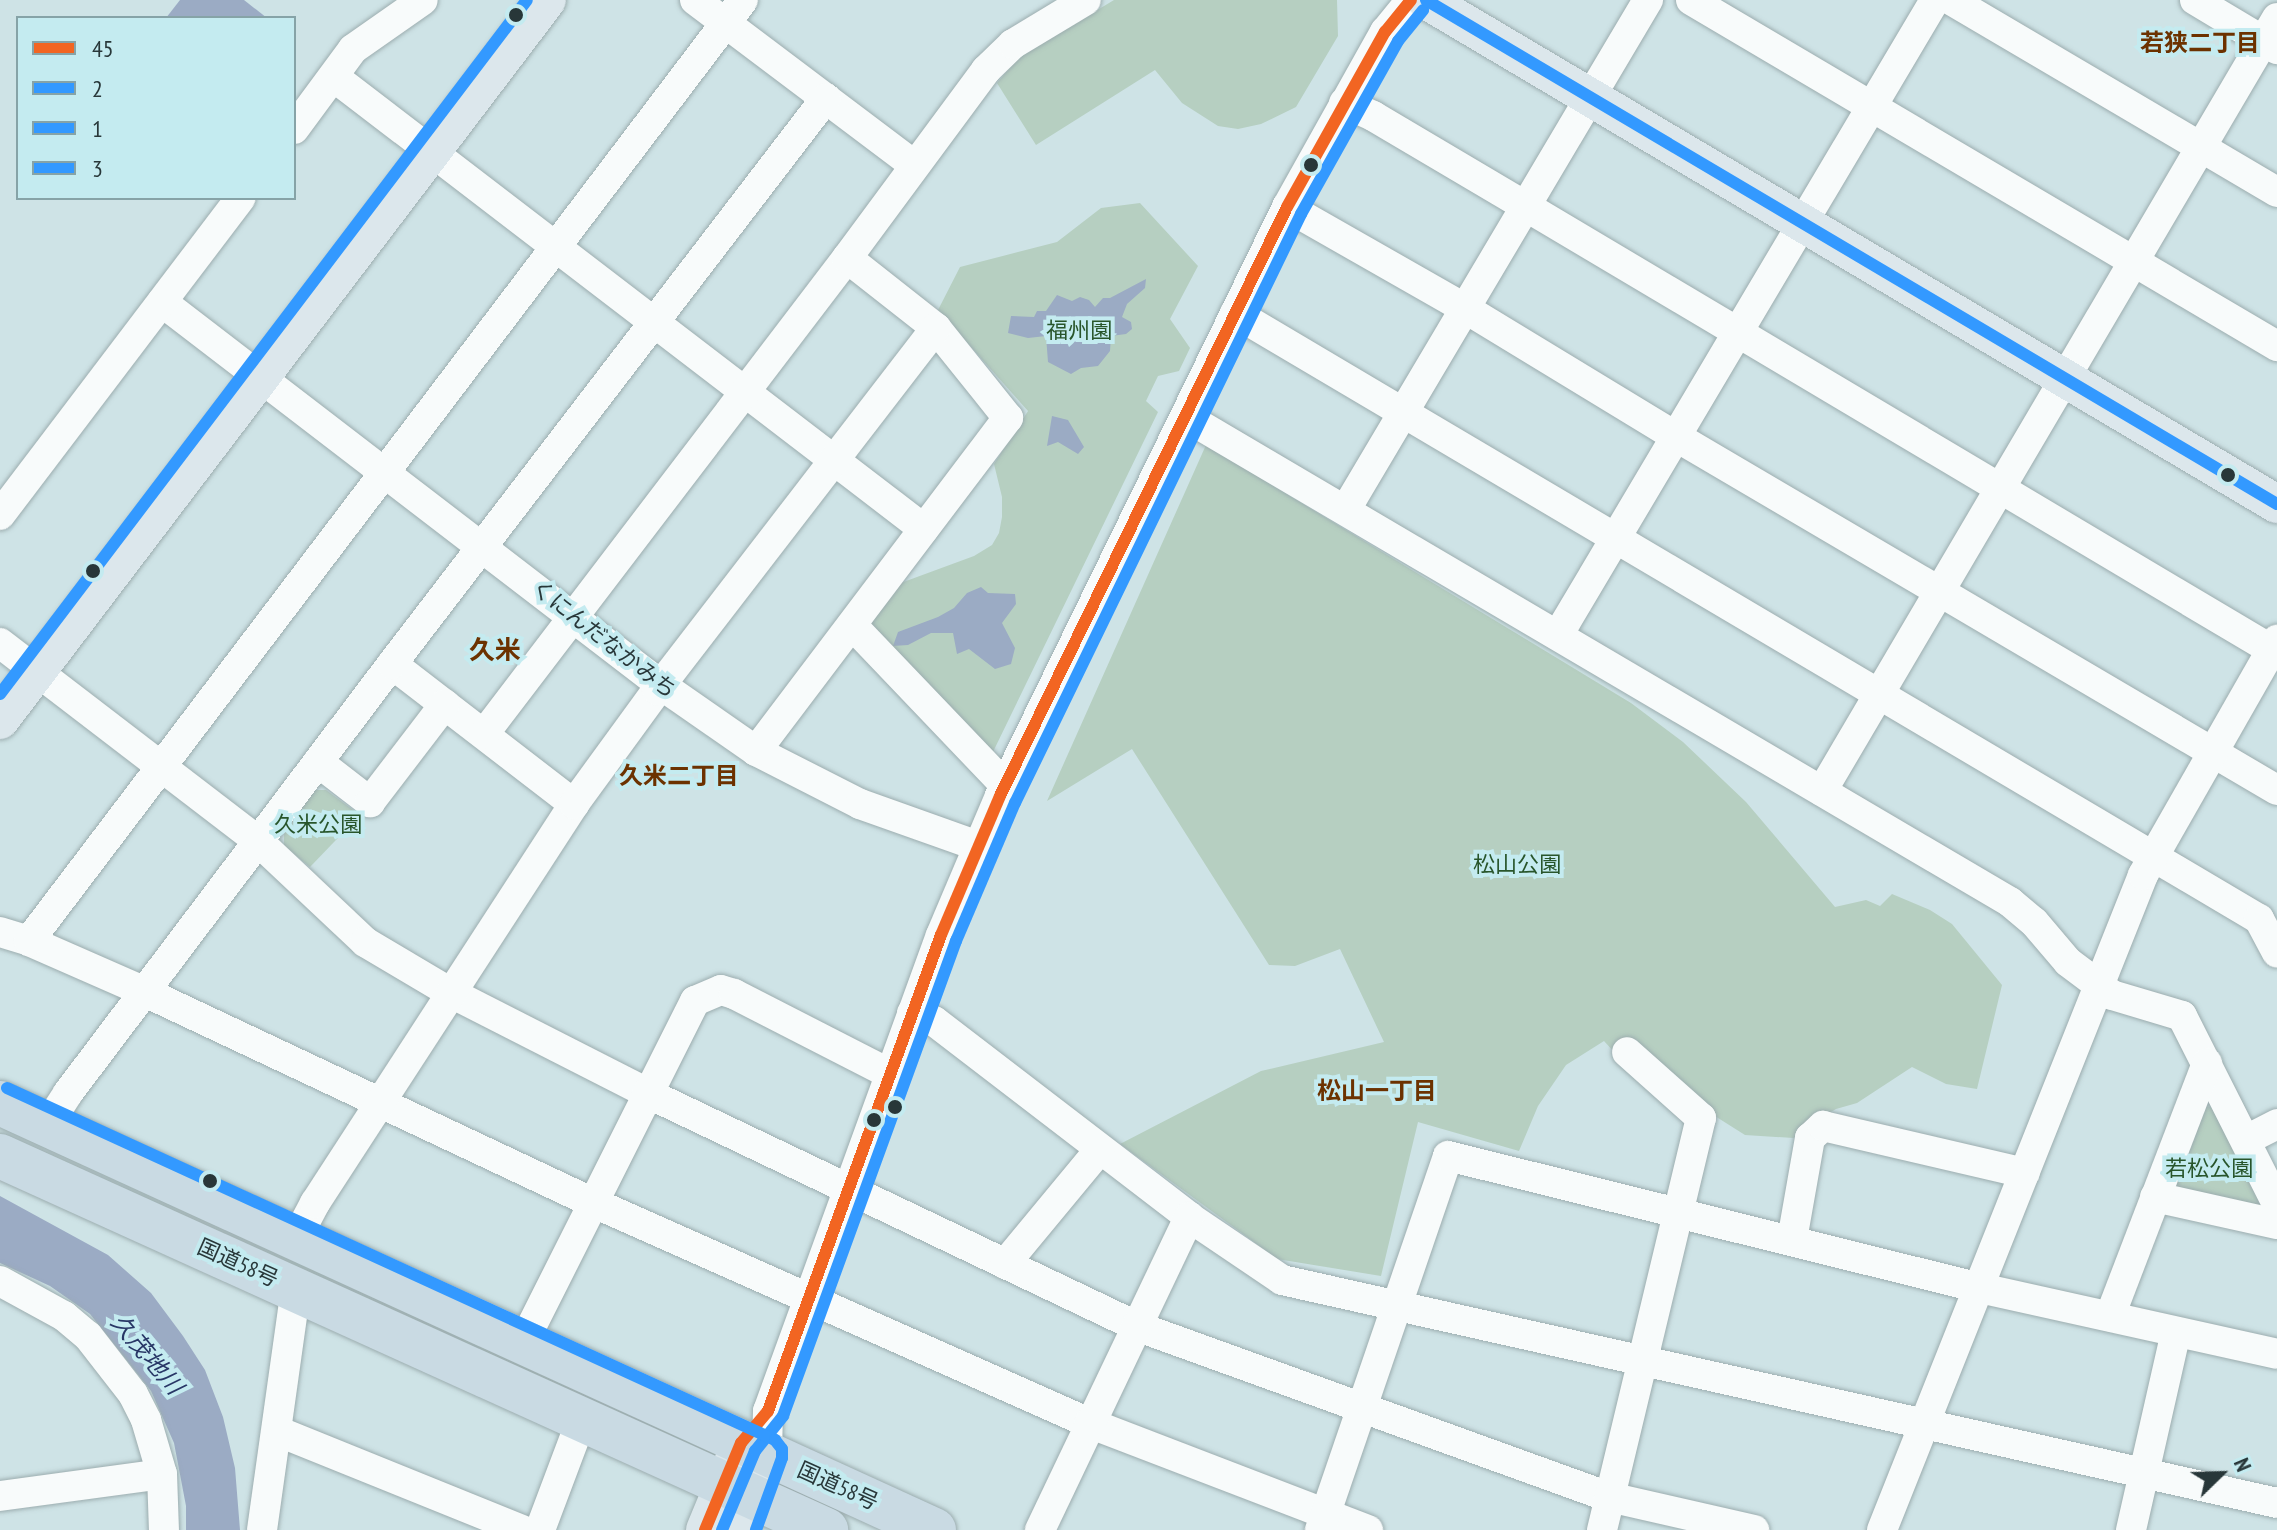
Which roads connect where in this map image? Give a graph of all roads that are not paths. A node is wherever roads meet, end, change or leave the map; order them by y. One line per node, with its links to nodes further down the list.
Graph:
1 (423, 0): 14 (street)
2 (547, 0): 21 (main road)
3 (695, 0): 12 (street)
4 (1086, 0): 22 (street)
5 (1411, 0): 17 (street)
6 (1426, 0): 15 (main road)
7 (1648, 0): 15 (street)
8 (1691, 0): 18 (street)
9 (1935, 0): 18 (street)
10 (1951, 0): 20 (street)
11 (2195, 0): 13 (street)
12 (734, 12): 16 (street); 28 (street)
13 (2273, 36): 20 (street)
14 (334, 77): 19 (street); 21 (street)
15 (1591, 97): 26 (street); 27 (main road)
16 (826, 98): 22 (street); 34 (street)
17 (1344, 103): 25 (street); 26 (street)
18 (1871, 106): 27 (street); 30 (street)
19 (296, 126)
20 (2202, 147): 23 (street); 30 (street)
21 (430, 151): 28 (street); 38 (main road)
22 (914, 165): 29 (street)
23 (2277, 192)
24 (239, 200): 31 (street)
25 (1287, 207): 32 (street); 33 (street)
26 (1527, 207): 32 (street); 36 (street)
27 (1802, 223): 36 (street); 39 (main road)
28 (555, 246): 34 (street); 45 (street)
29 (847, 258): 35 (street); 40 (street)
30 (2135, 259): 37 (street); 39 (street)
31 (162, 302): 38 (street, くにんだなかみち); 49 (street)
32 (1466, 309): 41 (street); 43 (street)
33 (1235, 313): 41 (street); 42 (street)
34 (656, 324): 40 (street); 52 (street)
35 (936, 328): 44 (street); 50 (street)
36 (1737, 331): 43 (street); 46 (street)
37 (2277, 346)
38 (261, 377): 45 (street, くにんだなかみち); 60 (main road)
39 (2064, 377): 46 (street); 47 (main road)
40 (745, 392): 44 (street); 54 (street)
41 (1405, 412): 48 (street); 51 (street)
42 (1186, 417): 48 (street); 70 (street)
43 (1675, 436): 51 (street); 53 (street)
44 (835, 461): 50 (street); 61 (street)
45 (385, 470): 52 (street, くにんだなかみち); 69 (street)
46 (2000, 488): 53 (street); 58 (street)
47 (2277, 504)
48 (1346, 509): 56 (street)
49 (0, 515)
50 (924, 529): 55 (street)
51 (1615, 538): 56 (street); 62 (street)
52 (485, 546): 54 (street, くにんだなかみち); 59 (street)
53 (1938, 592): 62 (street); 67 (street)
54 (572, 617): 61 (street, くにんだなかみち); 65 (street)
55 (852, 625): 66 (street); 70 (street)
56 (1558, 635): 72 (street)
57 (0, 643): 60 (street)
58 (2275, 648): 67 (street)
59 (392, 664): 63 (street); 68 (street)
60 (36, 672): 64 (main road); 69 (street)
61 (661, 685): 66 (street, くにんだなかみち); 73 (street)
62 (1877, 694): 72 (street); 76 (street)
63 (445, 704): 65 (street); 68 (street)
64 (0, 720)
65 (484, 734): 73 (street)
66 (756, 751): 75 (street, くにんだなかみち)
67 (2211, 751): 71 (street); 76 (street)
68 (318, 762): 74 (street)
69 (160, 766): 74 (street); 79 (street)
70 (1005, 785): 75 (street)
71 (2277, 790)
72 (1822, 791): 81 (street)
73 (574, 804): 83 (street)
74 (259, 842): 82 (street); 83 (street)
75 (978, 846): 84 (street)
76 (2151, 857): 77 (street); 81 (street)
77 (2268, 910): 80 (street)
78 (0, 932): 79 (street)
79 (29, 941): 82 (street)
80 (2277, 953)
81 (2098, 985): 86 (street); 96 (street)
82 (145, 992): 89 (street); 91 (street)
83 (451, 993): 88 (street); 89 (street)
84 (912, 1013): 87 (street); 94 (street)
85 (1627, 1052): 101 (street)
86 (2207, 1063): 93 (street); 98 (street)
87 (890, 1074): 88 (street); 97 (street)
88 (647, 1093): 97 (street); 99 (street)
89 (381, 1101): 99 (street); 104 (street)
90 (0, 1103): 91 (highway, 国道58号)
91 (48, 1124): 104 (highway, 国道58号)
92 (2277, 1124): 93 (street)
93 (2246, 1140): 100 (street)
94 (1100, 1149): 102 (street); 106 (street)
95 (0, 1156): 109 (highway, 国道58号)
96 (2025, 1173): 105 (street); 108 (street)
97 (849, 1191): 106 (street); 110 (street)
98 (2155, 1197): 103 (street); 112 (street)
99 (592, 1202): 110 (street); 115 (street)
100 (2277, 1204)
101 (1678, 1211): 105 (street); 111 (street); 117 (street)
102 (1189, 1217): 111 (street); 113 (street)
103 (2277, 1224)
104 (296, 1239): 115 (highway, 国道58号)
105 (1792, 1240): 108 (street)
106 (1005, 1264): 113 (street)
107 (0, 1281): 125 (street)
108 (1980, 1288): 112 (street); 121 (street)
109 (296, 1289): 119 (highway, 国道58号); 122 (street)
110 (808, 1298): 120 (street); 123 (street)
111 (1397, 1303): 117 (street); 118 (street)
112 (2110, 1316): 114 (street)
113 (1136, 1326): 118 (street); 120 (street)
114 (2176, 1332): 116 (street); 124 (street)
115 (523, 1343): 123 (highway, 国道58号)
116 (2277, 1354)
117 (1643, 1359): 121 (street); 127 (street)
118 (1362, 1407): 127 (street); 130 (street)
119 (582, 1418): 128 (highway, 国道58号); 134 (street)
120 (1089, 1423): 130 (street); 138 (street)
121 (1925, 1423): 124 (street); 142 (street)
122 (277, 1431): 132 (street); 133 (street)
123 (758, 1436): 128 (main road); 137 (highway, 国道58号)
124 (2144, 1473): 129 (street); 143 (street)
125 (162, 1474): 126 (street); 131 (street)
126 (0, 1496)
127 (1609, 1497): 140 (street); 141 (street)
128 (738, 1503): 135 (main road); 136 (highway, 国道58号)
129 (2277, 1503)
130 (1322, 1522): 139 (street)
131 (164, 1530)
132 (262, 1530)
133 (522, 1530)
134 (540, 1530)
135 (705, 1530)
136 (826, 1530)
137 (934, 1530)
138 (1040, 1530)
139 (1368, 1530)
140 (1602, 1530)
141 (1754, 1530)
142 (1882, 1530)
143 (2131, 1530)

